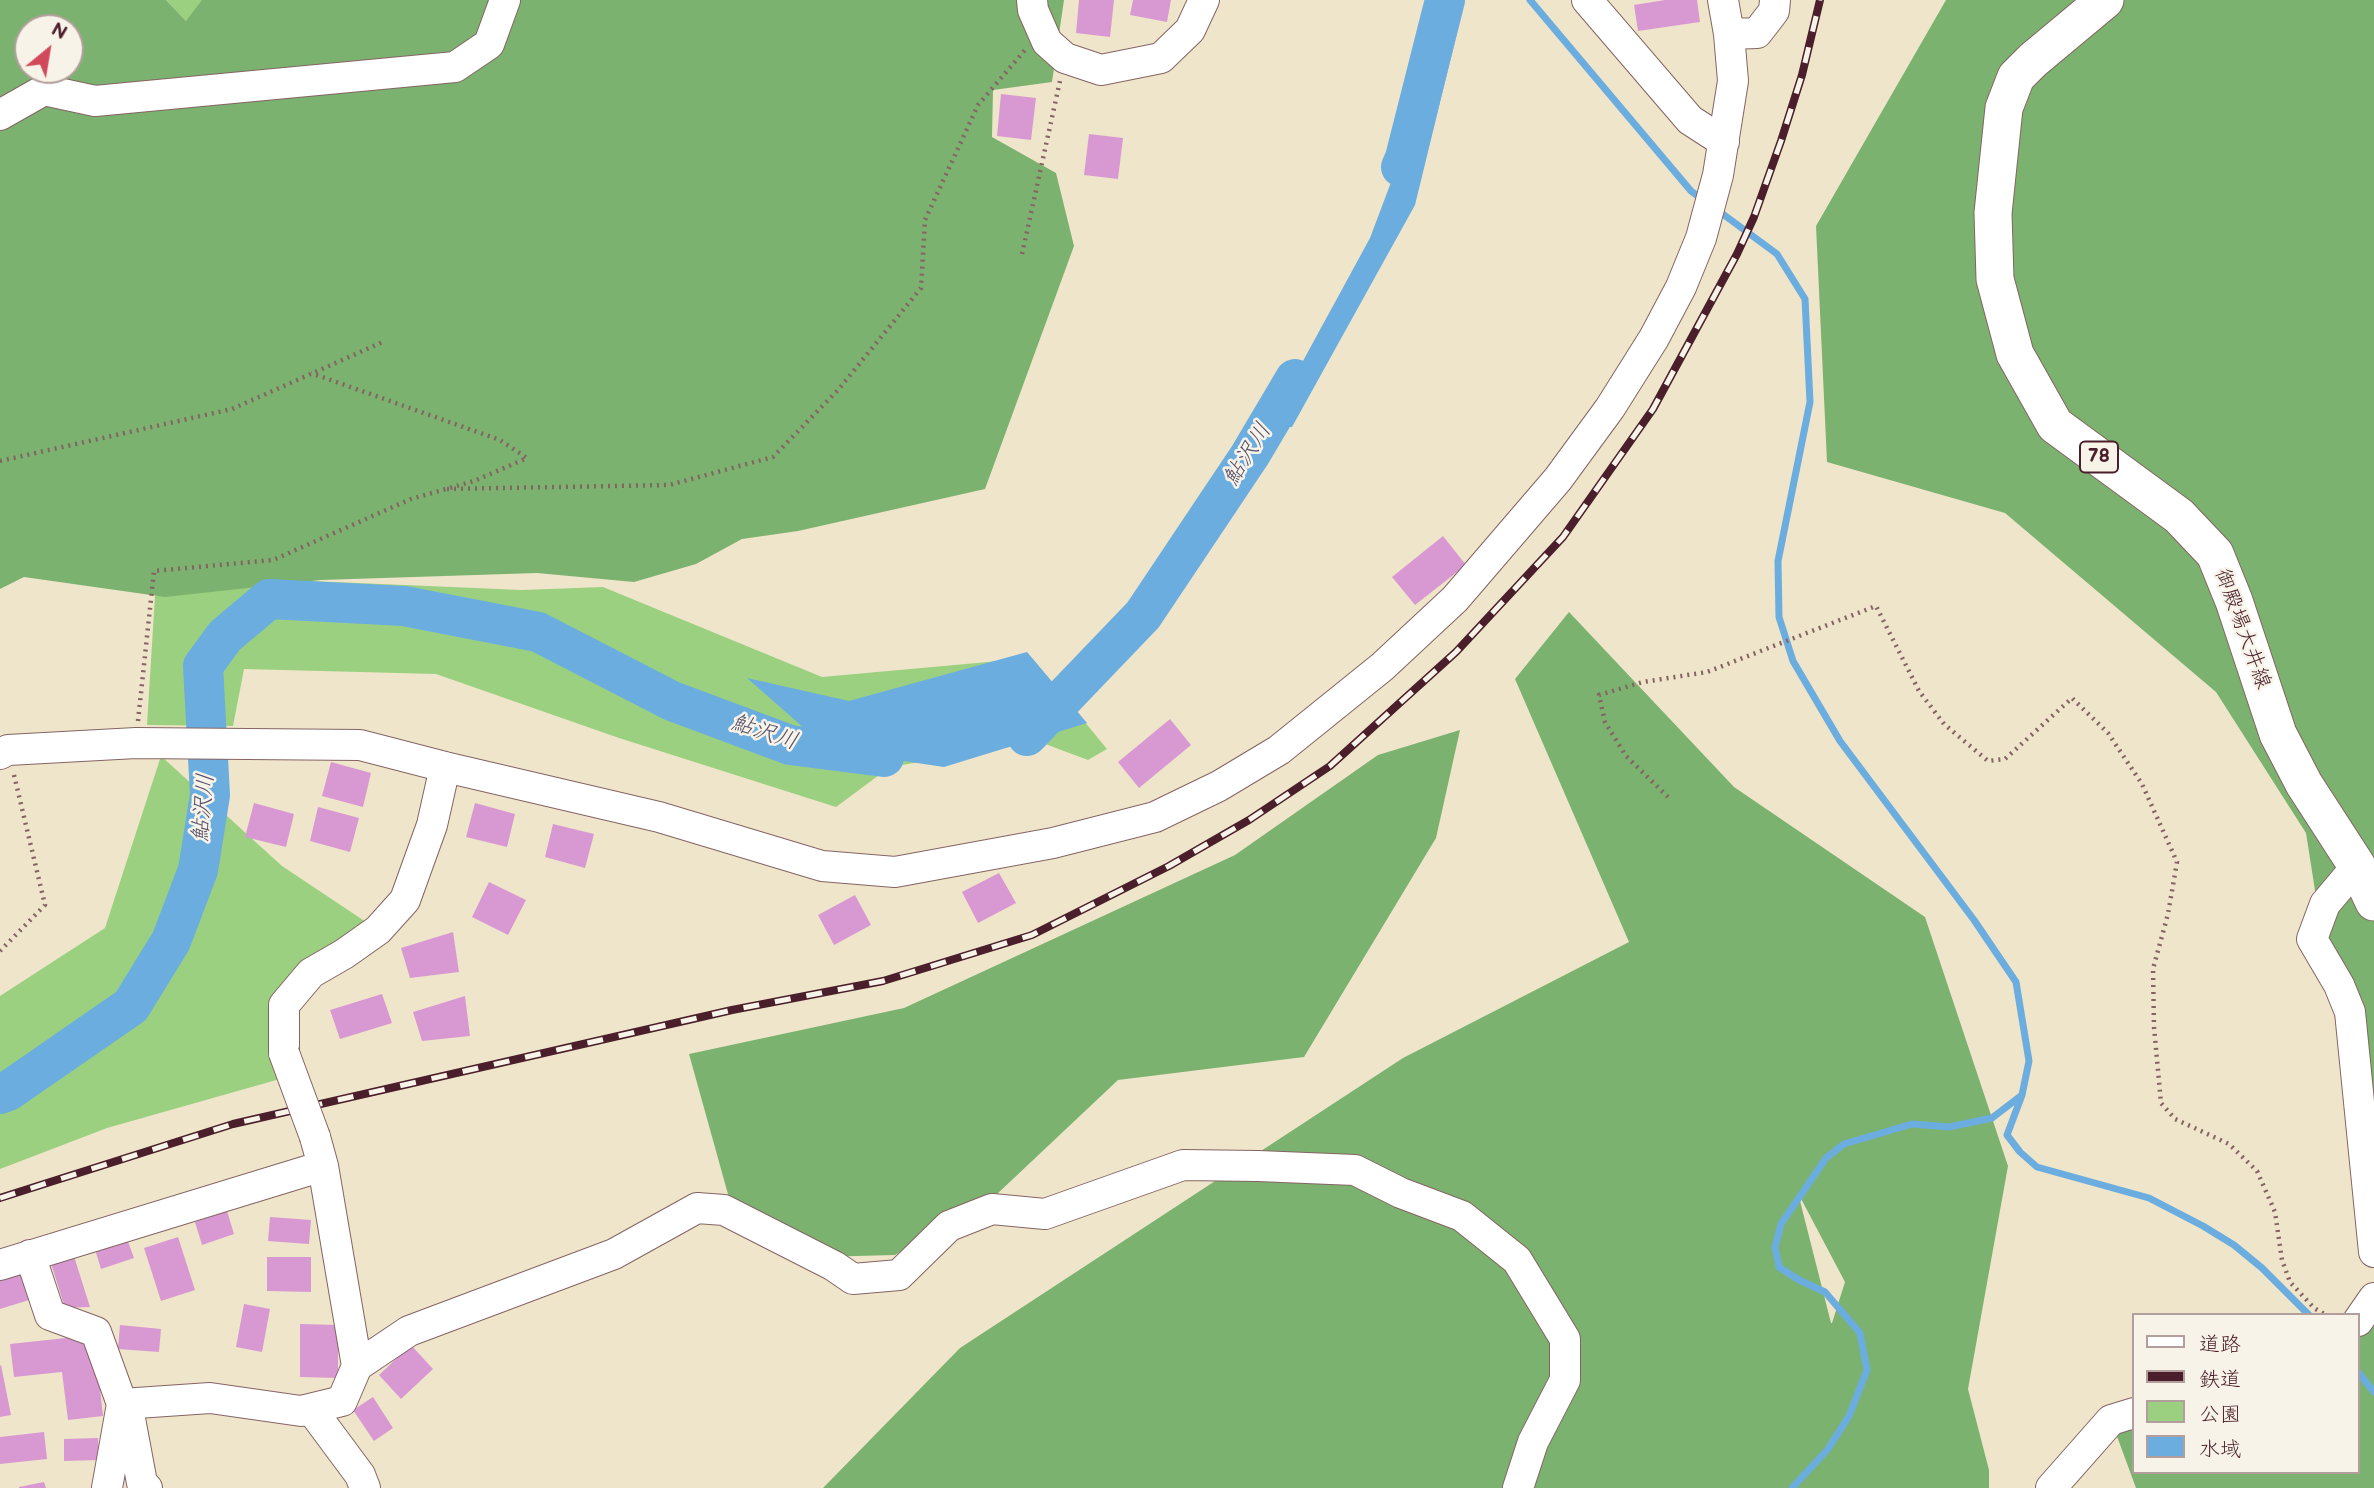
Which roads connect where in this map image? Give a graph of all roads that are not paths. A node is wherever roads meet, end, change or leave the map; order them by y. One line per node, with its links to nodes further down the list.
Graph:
1 (505, 0): 9 (street)
2 (1031, 0): 3 (street)
3 (1203, 0)
4 (1587, 0): 10 (street)
5 (1723, 0): 8 (street)
6 (1775, 0): 8 (street)
7 (2105, 0): 13 (main road, 御殿場大井線 / 78)
8 (1729, 34): 10 (street)
9 (0, 115)
10 (1724, 142): 12 (street)
11 (4, 752): 12 (street)
12 (445, 767): 15 (street, bridge)
13 (2357, 866): 14 (main road, 御殿場大井線 / 78); 16 (street)
14 (2374, 902)
15 (323, 1166): 17 (street); 21 (street)
16 (2374, 1252)
17 (30, 1255): 18 (street); 22 (street)
18 (0, 1265)
19 (2374, 1298): 20 (street)
20 (2360, 1318)
21 (357, 1366): 23 (street); 28 (street)
22 (124, 1404): 23 (street); 25 (street); 26 (street)
23 (311, 1409): 27 (street)
24 (2132, 1414): 29 (street)
25 (107, 1488)
26 (147, 1488)
27 (365, 1488)
28 (1518, 1488)
29 (2050, 1488)

